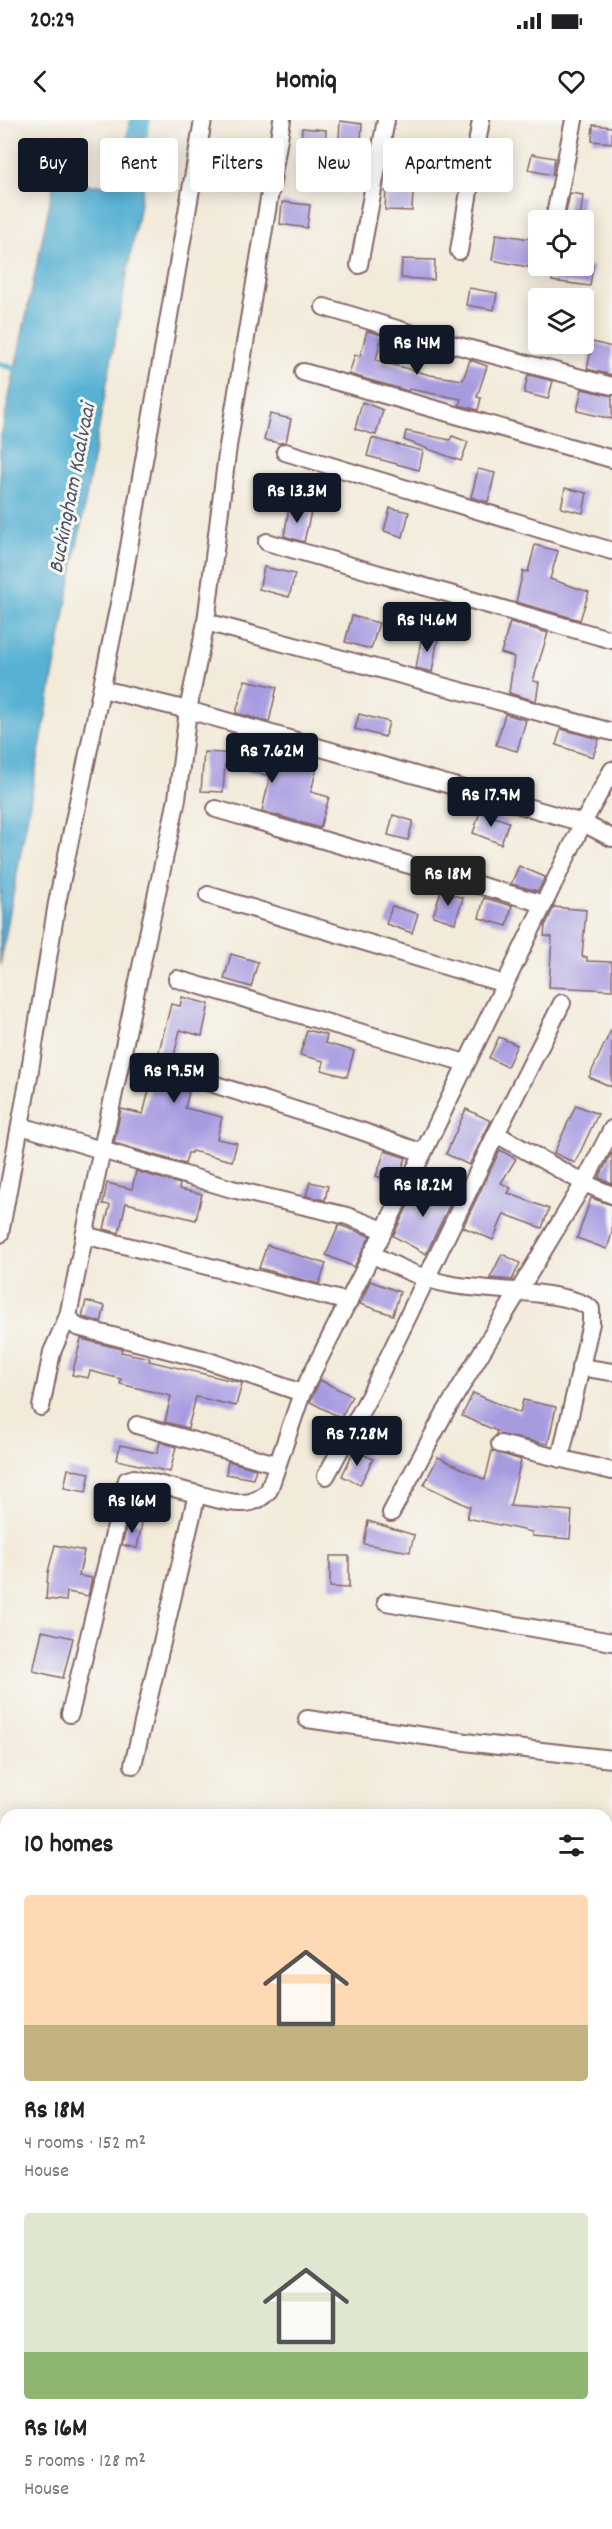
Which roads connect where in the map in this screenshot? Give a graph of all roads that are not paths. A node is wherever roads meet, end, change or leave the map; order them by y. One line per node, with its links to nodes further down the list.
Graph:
1 (203, 120): 18 (street)
2 (282, 120): 16 (street)
3 (386, 120): 8 (street)
4 (481, 120): 7 (street)
5 (574, 120): 6 (street)
6 (556, 210)
7 (459, 251)
8 (359, 265)
9 (324, 307): 11 (street)
10 (303, 372): 13 (street)
11 (612, 386)
12 (285, 452): 15 (street)
13 (612, 459)
14 (267, 542): 17 (street)
15 (612, 551)
16 (206, 622): 19 (street); 20 (street)
17 (612, 639)
18 (102, 689): 19 (street); 32 (street)
19 (188, 710): 23 (street); 35 (street)
20 (612, 732)
21 (612, 770): 23 (street)
22 (216, 809): 26 (street)
23 (584, 823): 24 (street); 26 (street)
24 (612, 838)
25 (208, 895): 28 (street)
26 (544, 903): 28 (street)
27 (177, 979): 30 (street)
28 (505, 984): 30 (street)
29 (562, 1003): 34 (street)
30 (466, 1063): 36 (street)
31 (166, 1069): 36 (street)
32 (21, 1126): 35 (street); 40 (street)
33 (612, 1129): 37 (street)
34 (496, 1134): 37 (street); 43 (street)
35 (102, 1149): 39 (street); 41 (street)
36 (423, 1153): 39 (street)
37 (584, 1184): 38 (street); 44 (street)
38 (612, 1195)
39 (384, 1230): 42 (street)
40 (0, 1234)
41 (84, 1235): 45 (street); 46 (street)
42 (372, 1254): 43 (street); 45 (street)
43 (424, 1279): 44 (street); 56 (street)
44 (517, 1291): 47 (street); 58 (street)
45 (349, 1302): 49 (street)
46 (69, 1316): 49 (street); 50 (street)
47 (580, 1367): 48 (street); 53 (street)
48 (612, 1372)
49 (302, 1393): 54 (street)
50 (41, 1407)
51 (137, 1425): 54 (street)
52 (500, 1444): 53 (street)
53 (560, 1459): 55 (street)
54 (276, 1464): 57 (street)
55 (612, 1471)
56 (326, 1476)
57 (197, 1494): 61 (street); 64 (street)
58 (391, 1513)
59 (386, 1602): 60 (street)
60 (612, 1642)
61 (70, 1714)
62 (307, 1719): 63 (street)
63 (612, 1759)
64 (134, 1765)

